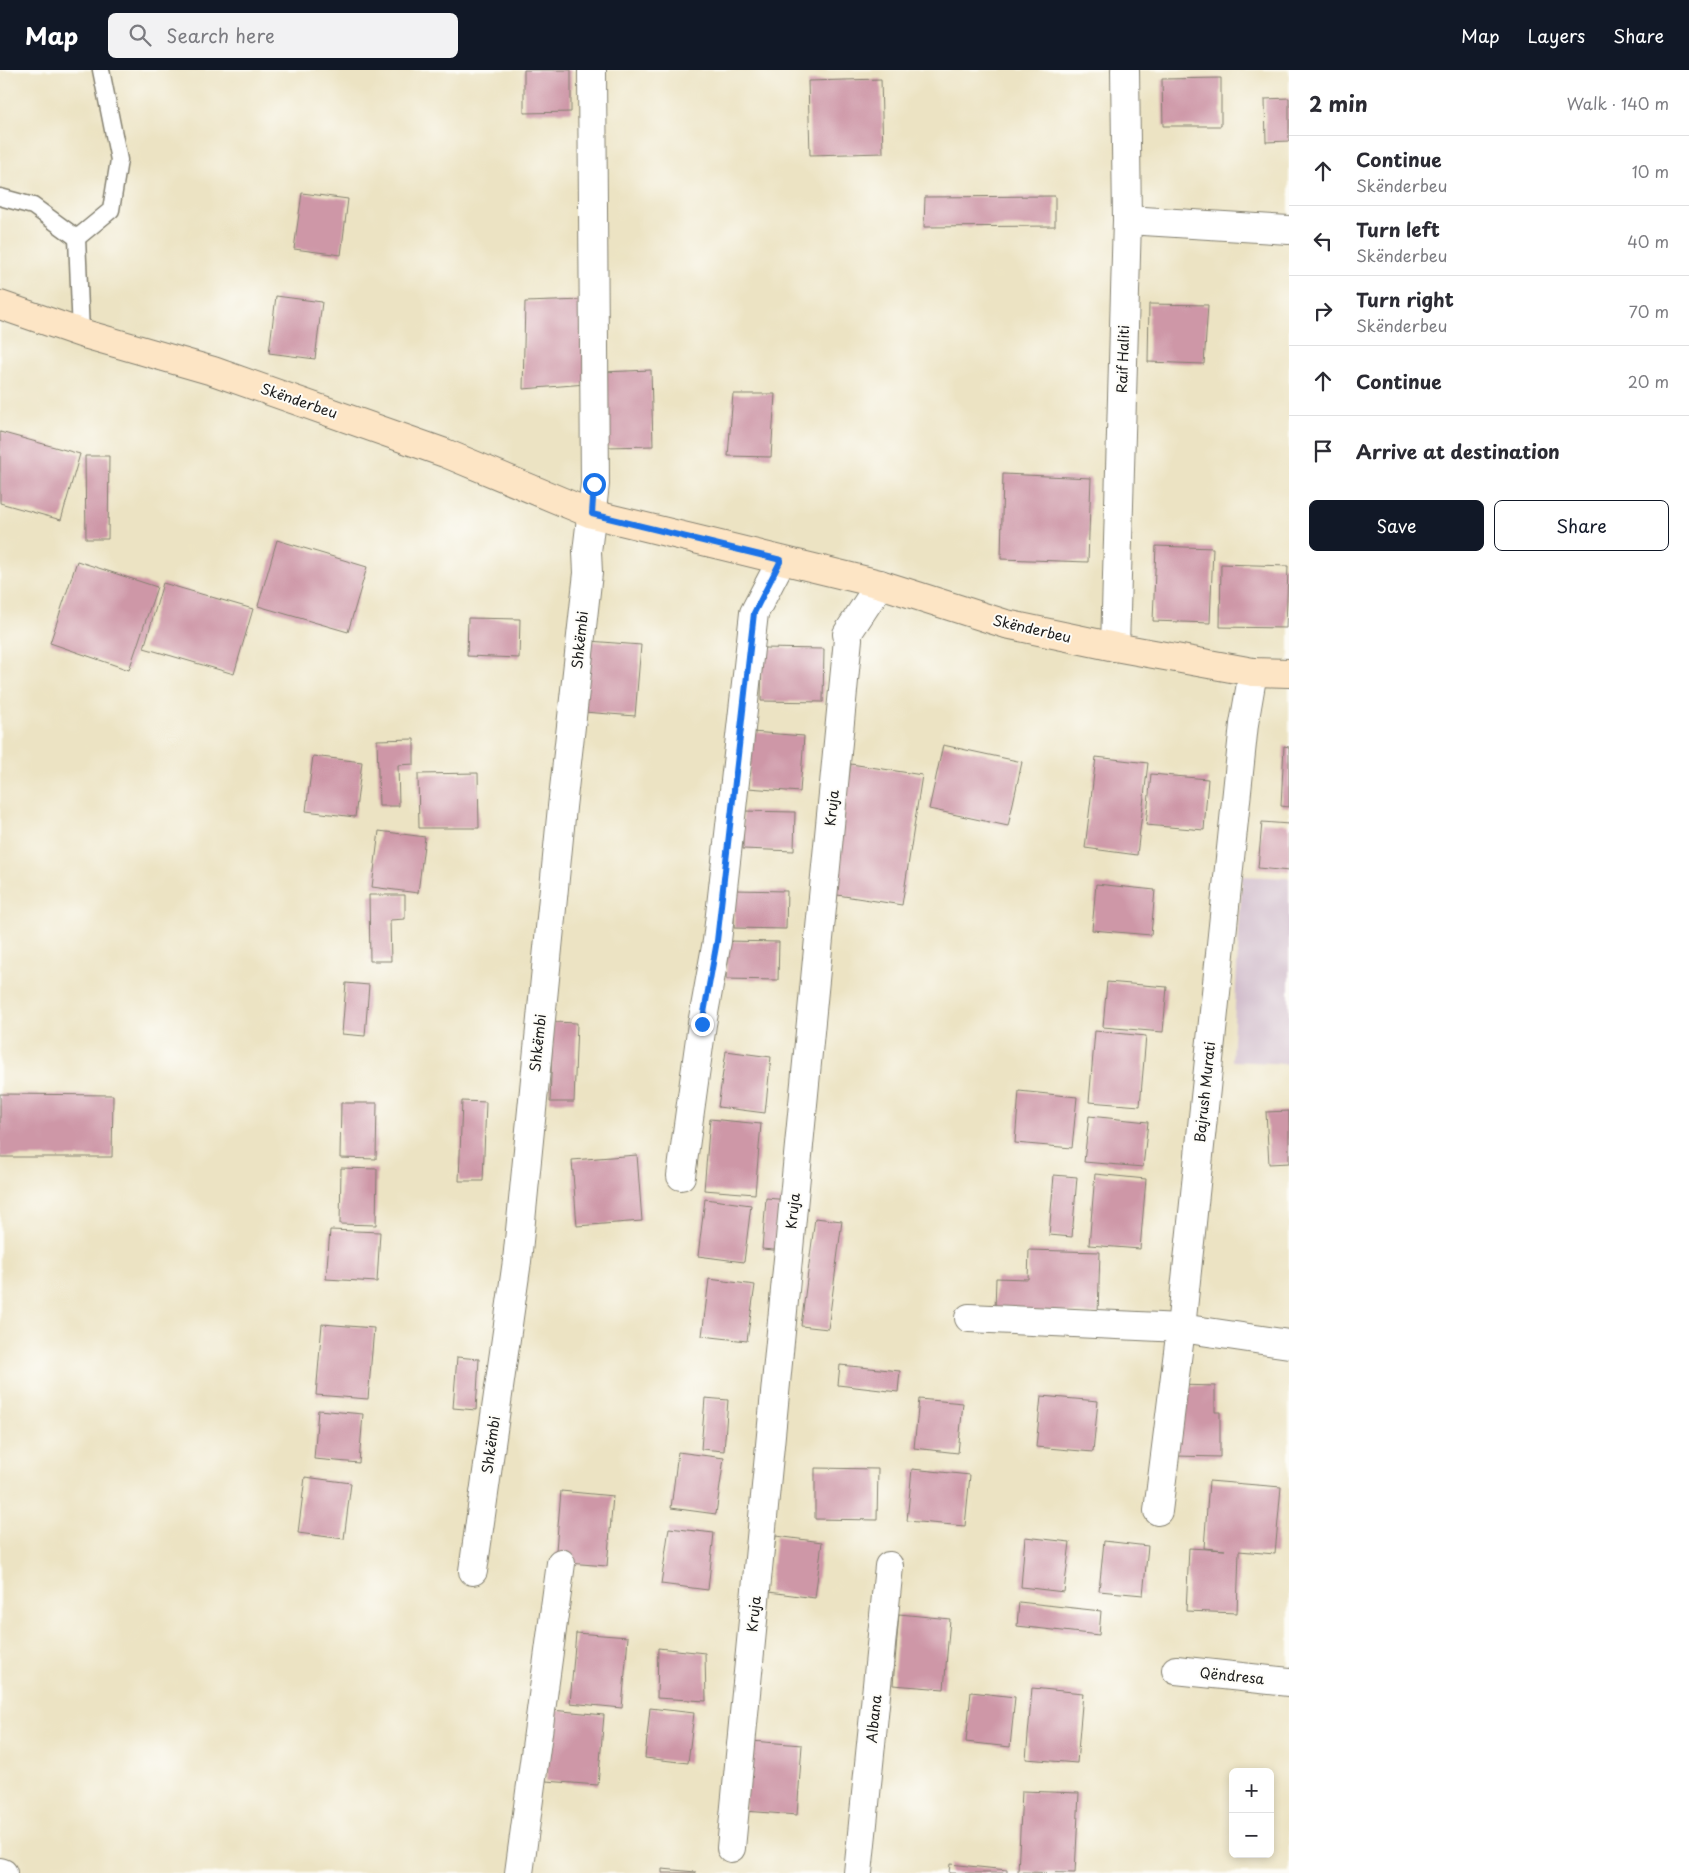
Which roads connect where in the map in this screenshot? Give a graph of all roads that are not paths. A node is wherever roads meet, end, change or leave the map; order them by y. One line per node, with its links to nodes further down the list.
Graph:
1 (101, 70): 7 (lane)
2 (592, 70): 10 (street)
3 (1125, 70): 5 (street, Raif Haliti)
4 (0, 197): 7 (lane)
5 (1127, 220): 6 (street); 13 (street, Raif Haliti)
6 (1289, 230)
7 (77, 238): 9 (lane)
8 (0, 305): 9 (main road, Skënderbeu)
9 (80, 333): 10 (main road, Skënderbeu)
10 (592, 514): 11 (main road, Skënderbeu); 23 (street, Shkëmbi)
11 (781, 560): 12 (main road, Skënderbeu); 16 (street)
12 (880, 584): 13 (main road, Skënderbeu); 26 (street, Kruja)
13 (1115, 648): 14 (main road, Skënderbeu)
14 (1253, 672): 15 (main road, Skënderbeu); 18 (street, Bajrush Murati)
15 (1289, 673)
16 (681, 1176)
17 (969, 1318): 18 (street)
18 (1181, 1328): 19 (street); 20 (street, Bajrush Murati)
19 (1289, 1344)
20 (1158, 1511)
21 (561, 1563): 27 (street)
22 (889, 1566): 28 (street, Albana)
23 (473, 1571)
24 (1176, 1670): 25 (street, Qëndresa)
25 (1289, 1682)
26 (731, 1848)
27 (519, 1873)
28 (858, 1873)

